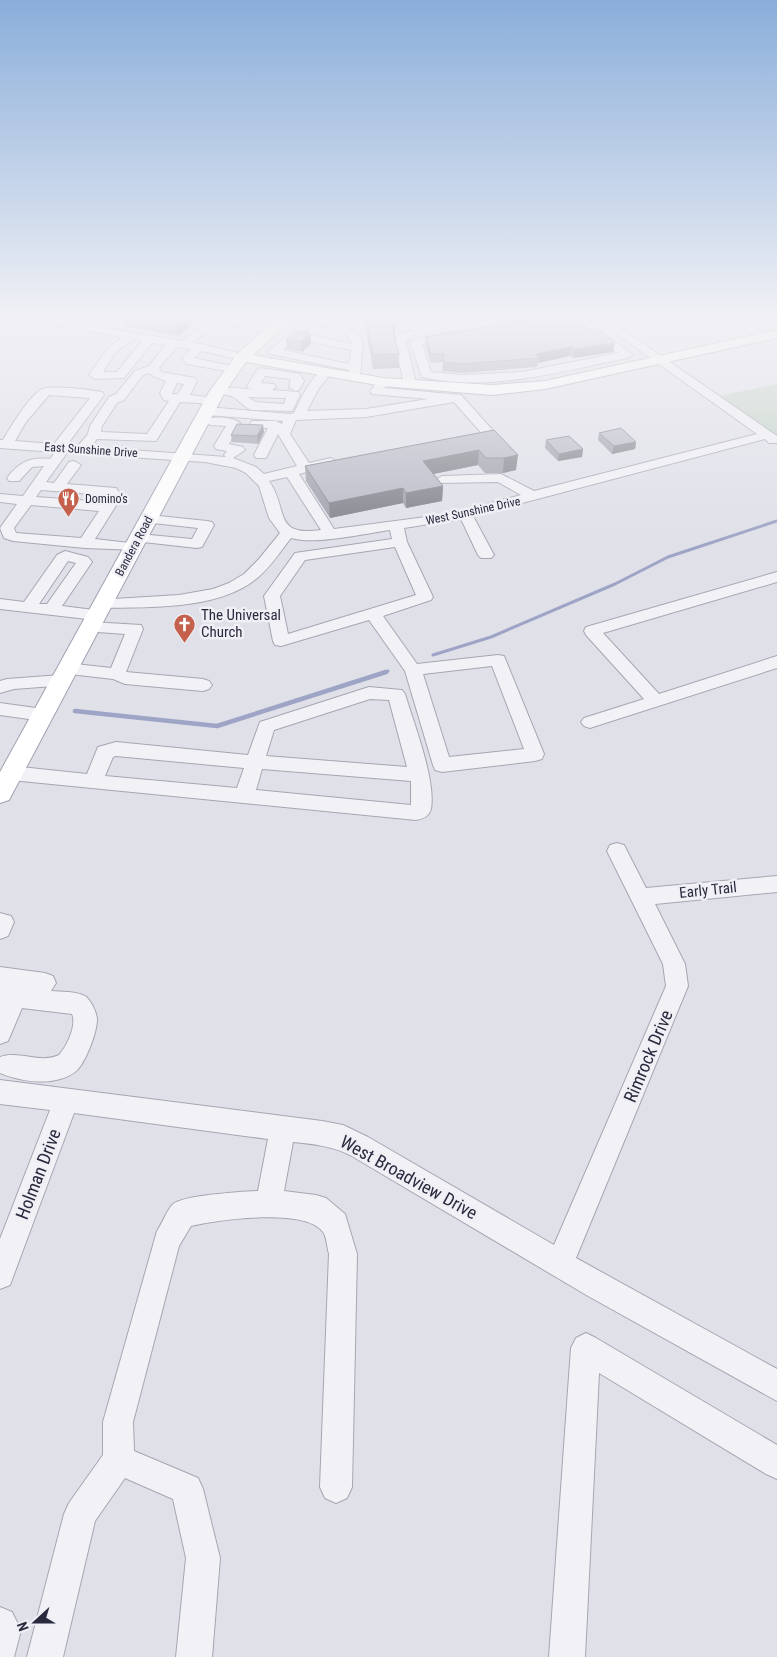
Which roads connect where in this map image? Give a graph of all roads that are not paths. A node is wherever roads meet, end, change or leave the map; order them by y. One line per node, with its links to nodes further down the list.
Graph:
1 (46, 392): 22 (street)
2 (63, 392): 23 (street)
3 (124, 392): 19 (street)
4 (168, 392): 13 (street)
5 (184, 392): 13 (street)
6 (217, 392): 15 (main road, Bandera Road)
7 (240, 392): 12 (street)
8 (283, 392): 17 (street)
9 (309, 392): 17 (street)
10 (438, 392): 14 (street)
11 (706, 392): 21 (street)
12 (237, 394): 15 (street); 16 (street)
13 (180, 398): 15 (street); 19 (street)
14 (457, 398): 17 (street); 20 (street)
15 (210, 406): 16 (street); 18 (street); 27 (main road, Bandera Road)
16 (249, 410): 17 (street)
17 (291, 414): 32 (street)
18 (234, 423): 25 (street); 26 (street)
19 (94, 435): 24 (street)
20 (474, 437)
21 (772, 439): 38 (street, West Sunshine Drive)
22 (4, 444): 23 (street, East Sunshine Drive)
23 (61, 448): 24 (street, East Sunshine Drive); 30 (street)
24 (82, 450): 27 (street, East Sunshine Drive)
25 (238, 450): 26 (street); 29 (street)
26 (262, 455): 32 (street)
27 (182, 457): 29 (street); 44 (main road, Bandera Road)
28 (346, 459): 32 (street)
29 (223, 460): 34 (street)
30 (54, 463): 33 (street); 36 (street)
31 (74, 465): 37 (street)
32 (293, 471): 34 (street); 47 (street)
33 (14, 478)
34 (261, 479): 48 (street)
35 (442, 480): 38 (street)
36 (38, 486): 37 (street); 40 (street)
37 (58, 487): 41 (street)
38 (534, 497): 43 (street, West Sunshine Drive)
39 (0, 498): 40 (street)
40 (27, 500): 41 (street); 46 (street)
41 (108, 507): 51 (street)
42 (434, 507): 47 (street)
43 (465, 514): 45 (street, West Sunshine Drive); 52 (street)
44 (148, 519): 49 (main road, Bandera Road); 49 (street)
45 (396, 526): 47 (street, West Sunshine Drive); 50 (street)
46 (3, 528): 51 (street)
47 (327, 529): 48 (street, West Sunshine Drive)
48 (287, 533): 58 (street)
49 (136, 542): 51 (street); 58 (main road, Bandera Road)
50 (400, 542): 57 (street); 57 (street)
51 (85, 544)
52 (486, 555)
53 (777, 577): 65 (street)
54 (0, 604): 55 (street)
55 (29, 607): 56 (street); 56 (street)
56 (51, 610): 58 (street)
57 (373, 614): 60 (street)
58 (96, 615): 61 (street); 62 (main road, Bandera Road)
59 (777, 662): 65 (street)
60 (413, 670): 60 (street)
61 (117, 674): 62 (street); 63 (street)
62 (64, 675): 64 (street); 67 (main road, Bandera Road)
63 (203, 685)
64 (0, 687)
65 (656, 701): 68 (street)
66 (0, 709): 67 (street)
67 (43, 715): 70 (main road, Bandera Road)
68 (590, 722)
69 (255, 762): 71 (street); 71 (street); 72 (street); 74 (street)
70 (11, 773): 72 (street); 73 (main road, Bandera Road)
71 (419, 775): 74 (street)
72 (93, 782): 74 (street)
73 (0, 794)
74 (244, 796)
75 (617, 851): 77 (street, Rimrock Drive)
76 (777, 884): 77 (street, Early Trail)
77 (640, 897): 89 (street, Rimrock Drive)
78 (0, 922): 79 (street)
79 (0, 930)
80 (0, 977): 81 (street)
81 (45, 983)
82 (8, 997): 83 (street); 84 (street)
83 (1, 1028)
84 (3, 1072)
85 (0, 1092): 86 (street, West Broadview Drive)
86 (66, 1100): 87 (street, West Broadview Drive); 90 (street, Holman Drive)
87 (283, 1128): 88 (street); 89 (street, West Broadview Drive)
88 (269, 1203): 92 (street); 94 (street)
89 (560, 1263): 91 (street, West Broadview Drive)
90 (0, 1275)
91 (777, 1386)
92 (119, 1460): 97 (street); 98 (street)
93 (777, 1463): 99 (street)
94 (336, 1487)
95 (0, 1624): 96 (street)
96 (0, 1648)
97 (45, 1657)
98 (194, 1657)
99 (567, 1657)

